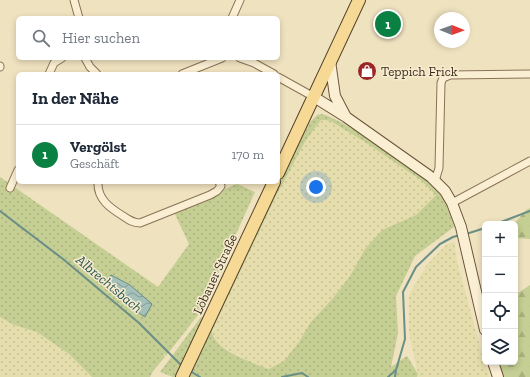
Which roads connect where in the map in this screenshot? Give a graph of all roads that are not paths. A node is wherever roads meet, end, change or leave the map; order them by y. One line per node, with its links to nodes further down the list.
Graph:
1 (74, 0): 4 (street)
2 (240, 0): 5 (street)
3 (359, 0): 10 (main road)
4 (78, 16)
5 (233, 16)
6 (59, 60): 11 (street)
7 (86, 60): 12 (street)
8 (217, 60): 13 (street)
9 (246, 60): 14 (street)
10 (330, 62): 17 (main road); 18 (main road)
11 (50, 72)
12 (94, 72)
13 (187, 72)
14 (270, 72)
15 (530, 74): 22 (street)
16 (280, 78): 17 (street)
17 (314, 97): 18 (main road); 20 (main road)
18 (346, 117): 22 (main road)
19 (530, 161): 27 (street)
20 (280, 169)
21 (16, 174): 26 (street)
22 (435, 180): 27 (main road)
23 (98, 184): 24 (street)
24 (220, 184)
25 (273, 184): 30 (main road, Löbauer Straße)
26 (10, 188)
27 (452, 203): 28 (main road)
28 (485, 329)
29 (494, 365): 31 (main road)
30 (183, 375)
31 (498, 377)

